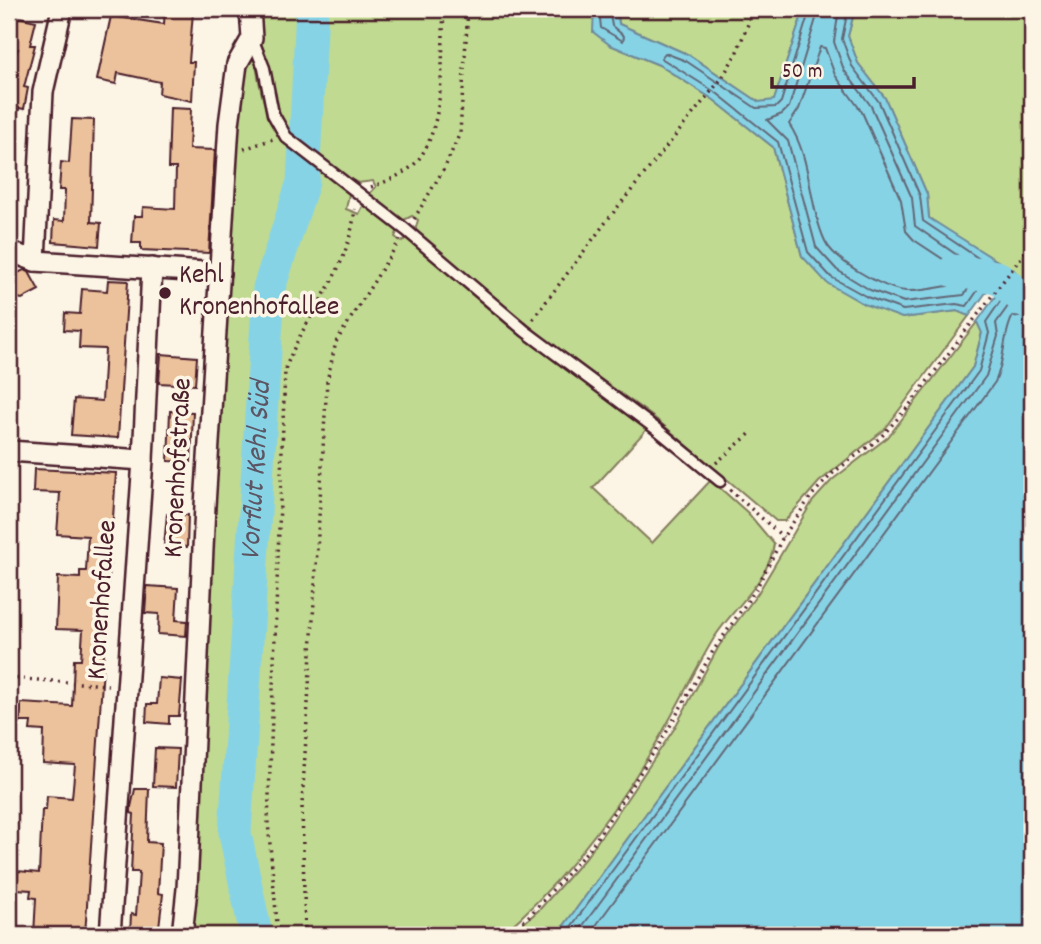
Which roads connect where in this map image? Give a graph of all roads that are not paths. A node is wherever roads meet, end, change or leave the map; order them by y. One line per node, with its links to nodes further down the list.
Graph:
1 (62, 9): 5 (street)
2 (250, 9): 3 (street)
3 (252, 38): 7 (street, Kronenhofstraße); 10 (lane)
4 (9, 251): 5 (street)
5 (35, 261): 6 (street)
6 (152, 268): 7 (street); 9 (street, Kronenhofallee)
7 (220, 273): 12 (street, Kronenhofstraße)
8 (9, 451): 9 (street)
9 (143, 460): 11 (street, Kronenhofallee)
10 (720, 481)
11 (110, 935)
12 (182, 935)

